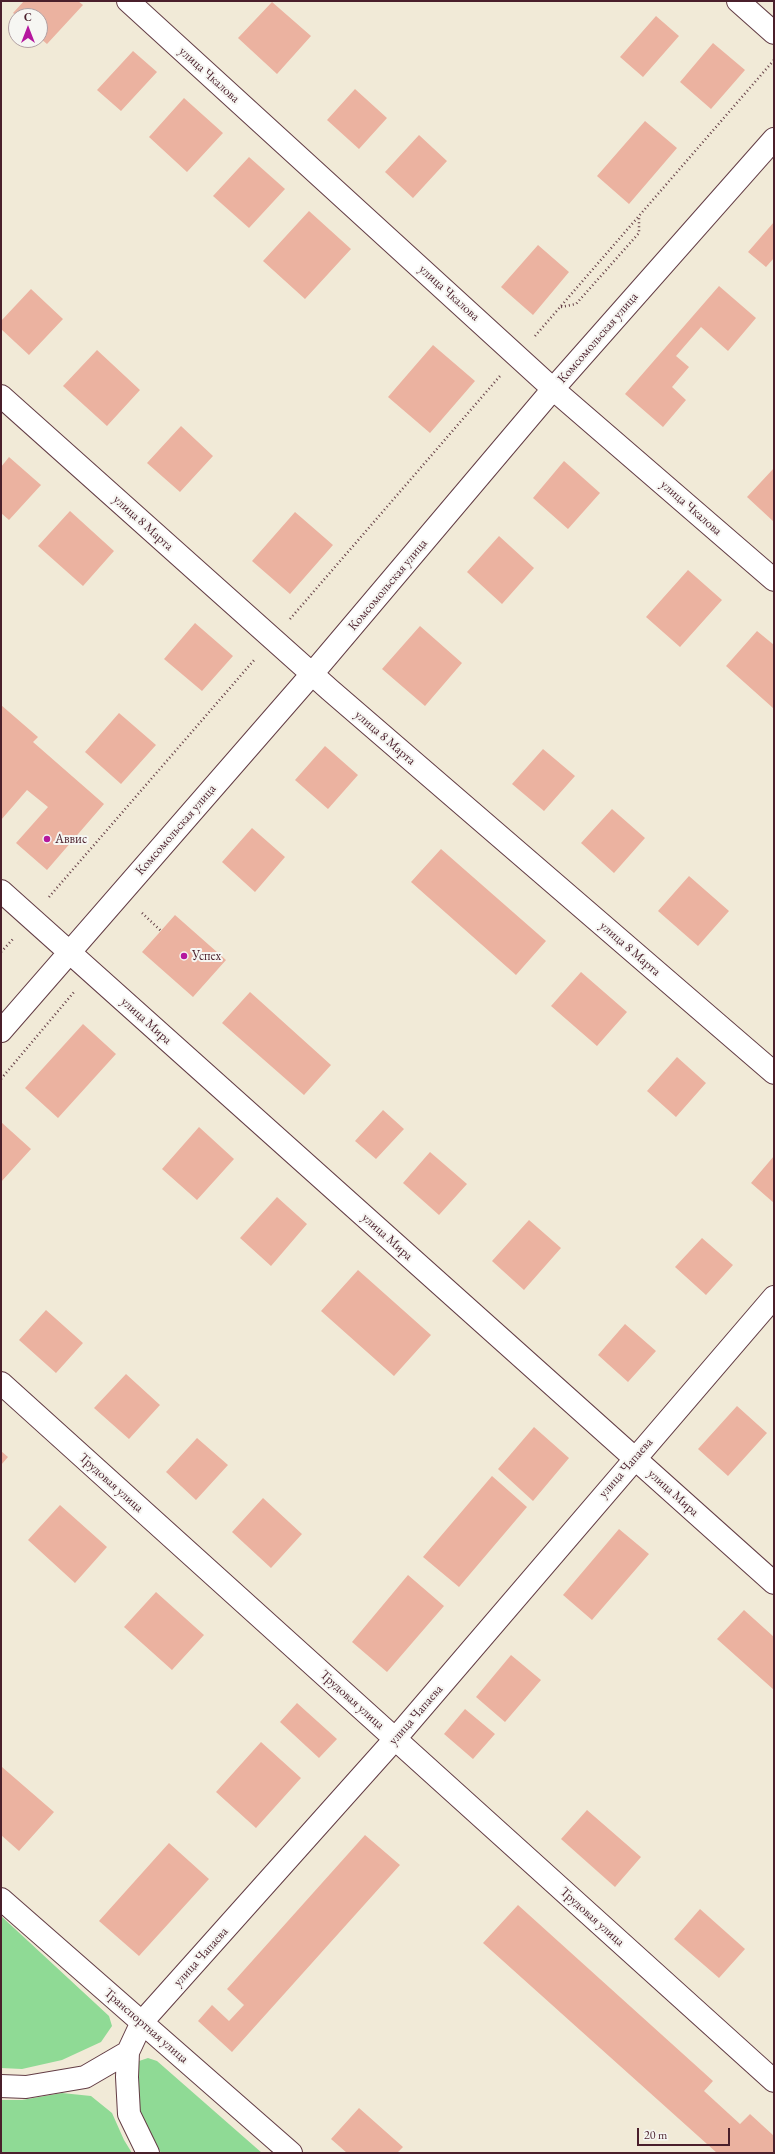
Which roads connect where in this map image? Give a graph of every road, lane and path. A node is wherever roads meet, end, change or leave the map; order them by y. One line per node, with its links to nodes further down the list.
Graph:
1 (128, 1): 9 (street, улица Чкалова)
2 (738, 1): 3 (street)
3 (774, 33)
4 (774, 60): 6 (path)
5 (774, 139): 9 (street, Комсомольская улица)
6 (639, 216): 7 (path); 8 (path)
7 (567, 300)
8 (560, 307)
9 (553, 389): 11 (street, улица Чкалова); 12 (street, Комсомольская улица)
10 (1, 396): 12 (street, улица 8 Марта)
11 (774, 580)
12 (312, 674): 16 (street, Комсомольская улица); 18 (street, улица 8 Марта)
13 (1, 891): 16 (street, улица Мира)
14 (142, 913): 15 (path)
15 (161, 931)
16 (69, 952): 17 (street, Комсомольская улица); 21 (street, улица Мира)
17 (1, 1030)
18 (774, 1073)
19 (774, 1297): 21 (street, улица Чапаева)
20 (1, 1384): 23 (street, Трудовая улица)
21 (634, 1458): 22 (street, улица Мира); 23 (street, улица Чапаева)
22 (774, 1583)
23 (395, 1739): 25 (street, улица Чапаева); 27 (street, Трудовая улица)
24 (1, 1899): 25 (street, Транспортная улица)
25 (142, 2022): 26 (street, улица Чапаева); 30 (street, Транспортная улица)
26 (128, 2052): 28 (street); 29 (street, улица Чапаева)
27 (774, 2081)
28 (1, 2086)
29 (148, 2153)
30 (291, 2153)

